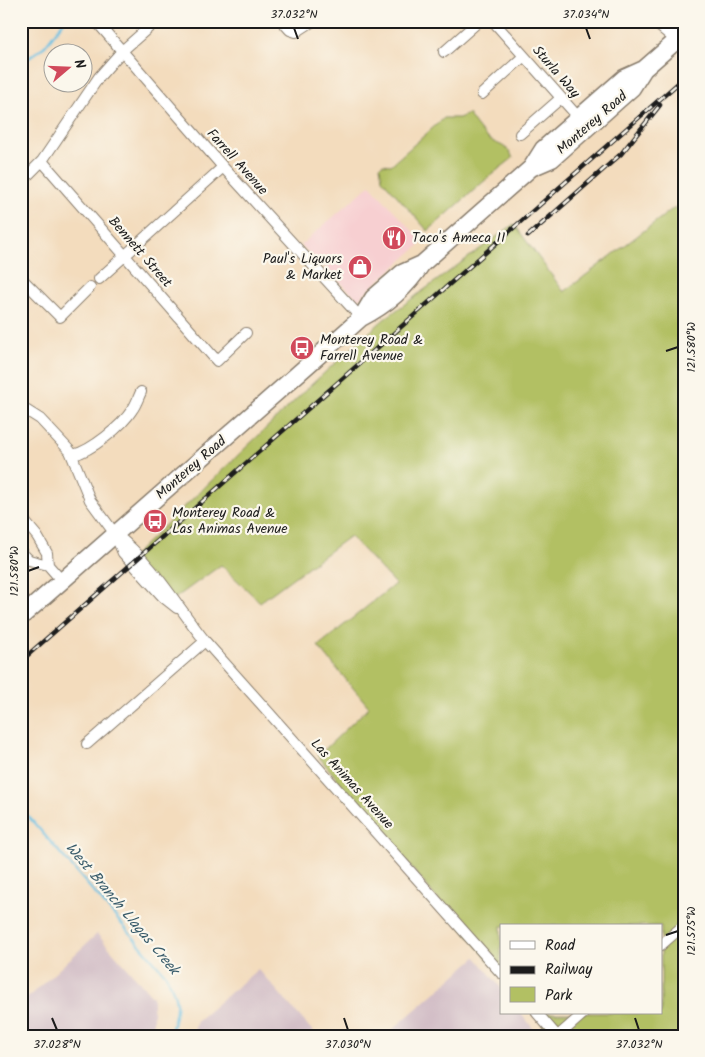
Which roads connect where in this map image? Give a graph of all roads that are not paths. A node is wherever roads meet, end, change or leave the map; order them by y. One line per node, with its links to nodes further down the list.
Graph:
1 (26, 21): 10 (street)
2 (96, 21): 12 (street, Farrell Avenue)
3 (156, 21): 12 (street)
4 (282, 21): 5 (street)
5 (313, 21)
6 (479, 21): 13 (street)
7 (493, 21): 14 (street, Sturla Way)
8 (653, 21): 11 (street)
9 (671, 21): 11 (street)
10 (21, 25)
11 (682, 40): 15 (main road, Monterey Road)
12 (122, 52): 20 (street); 21 (street, Farrell Avenue)
13 (444, 52)
14 (524, 56): 16 (street); 17 (street, Sturla Way)
15 (644, 69): 18 (main road, Monterey Road); 22 (main road, Monterey Road)
16 (482, 94)
17 (561, 98): 18 (street, Sturla Way); 19 (street)
18 (579, 118): 22 (main road, Monterey Road)
19 (520, 134)
20 (42, 161): 23 (street); 24 (street, Bennett Street)
21 (223, 167): 24 (street); 28 (street, Farrell Avenue)
22 (531, 168): 28 (main road, Monterey Road)
23 (21, 182)
24 (124, 256): 26 (street); 29 (street, Bennett Street)
25 (21, 278): 27 (street)
26 (99, 279)
27 (90, 287)
28 (361, 318): 34 (main road, Monterey Road)
29 (246, 333)
30 (141, 392): 32 (street)
31 (21, 407): 32 (street)
32 (73, 455): 34 (street, Las Animas Avenue)
33 (21, 517): 36 (street)
34 (115, 534): 37 (main road, Monterey Road); 39 (street, Las Animas Avenue)
35 (21, 552): 36 (street)
36 (48, 565): 37 (street)
37 (62, 581): 38 (main road, Monterey Road)
38 (21, 617)
39 (206, 640): 40 (street); 43 (street, Las Animas Avenue)
40 (87, 744)
41 (684, 925): 42 (street)
42 (662, 944)
43 (500, 972)
44 (538, 1014): 46 (street)
45 (583, 1014): 46 (street)
46 (557, 1036)

